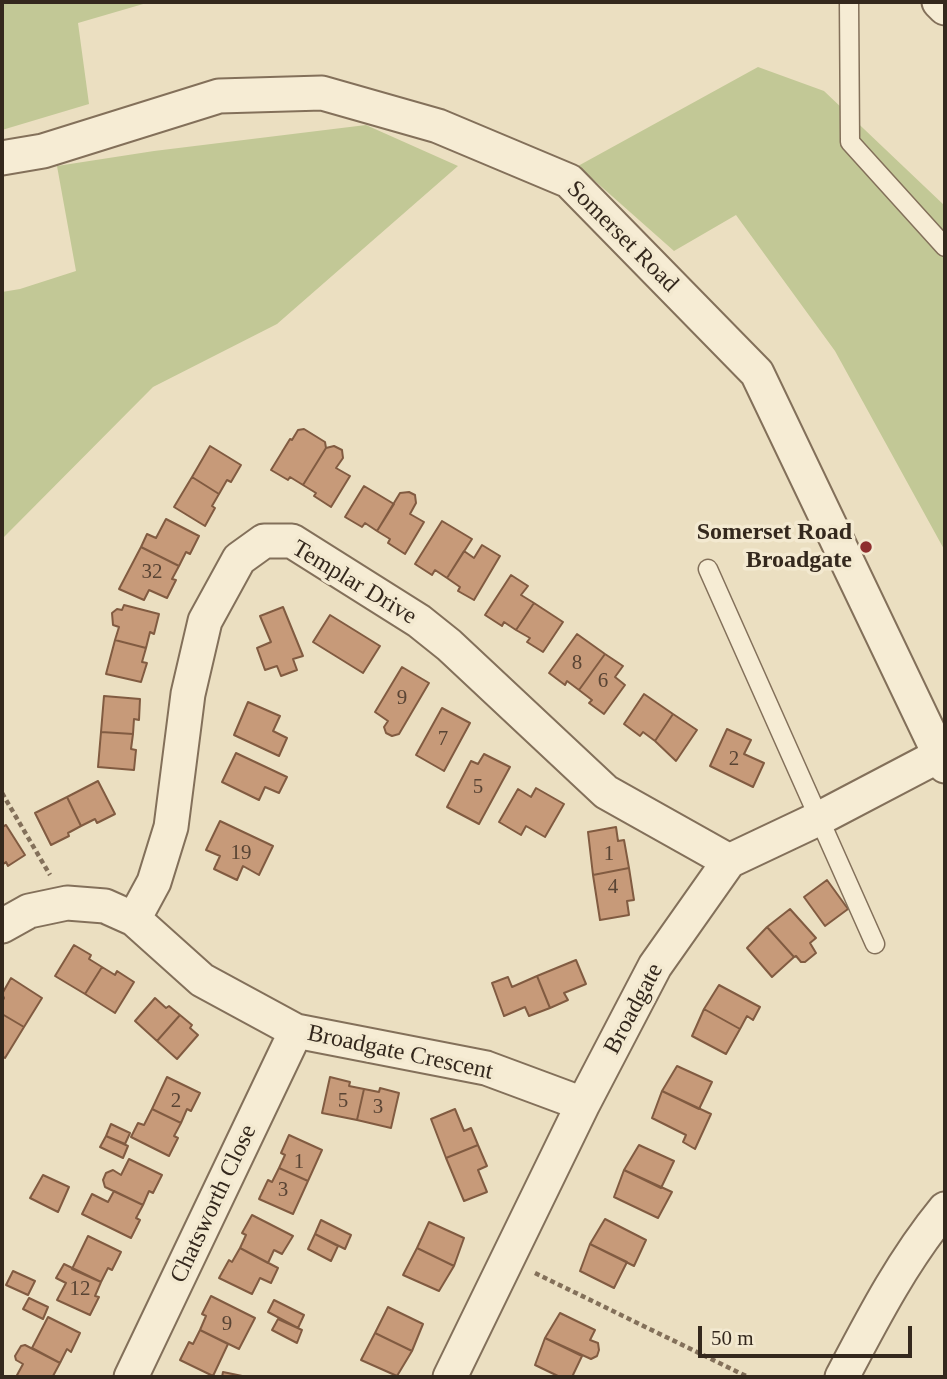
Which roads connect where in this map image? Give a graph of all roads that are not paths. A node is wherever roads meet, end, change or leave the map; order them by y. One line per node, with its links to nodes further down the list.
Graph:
1 (849, 2): 5 (lane)
2 (939, 2): 3 (street)
3 (945, 8)
4 (2, 158): 7 (street, Somerset Road)
5 (945, 247)
6 (708, 569): 8 (lane)
7 (943, 760): 8 (street, Broadgate)
8 (820, 818): 9 (street, Broadgate); 12 (lane)
9 (729, 861): 10 (street, Templar Drive); 14 (street, Broadgate)
10 (134, 919): 11 (street, Broadgate Crescent); 13 (street, Broadgate Crescent)
11 (2, 926)
12 (875, 944)
13 (296, 1031): 14 (street, Broadgate Crescent); 16 (street, Chatsworth Close)
14 (583, 1104): 17 (street, Broadgate)
15 (945, 1209): 18 (street)
16 (131, 1377)
17 (450, 1377)
18 (842, 1377)

